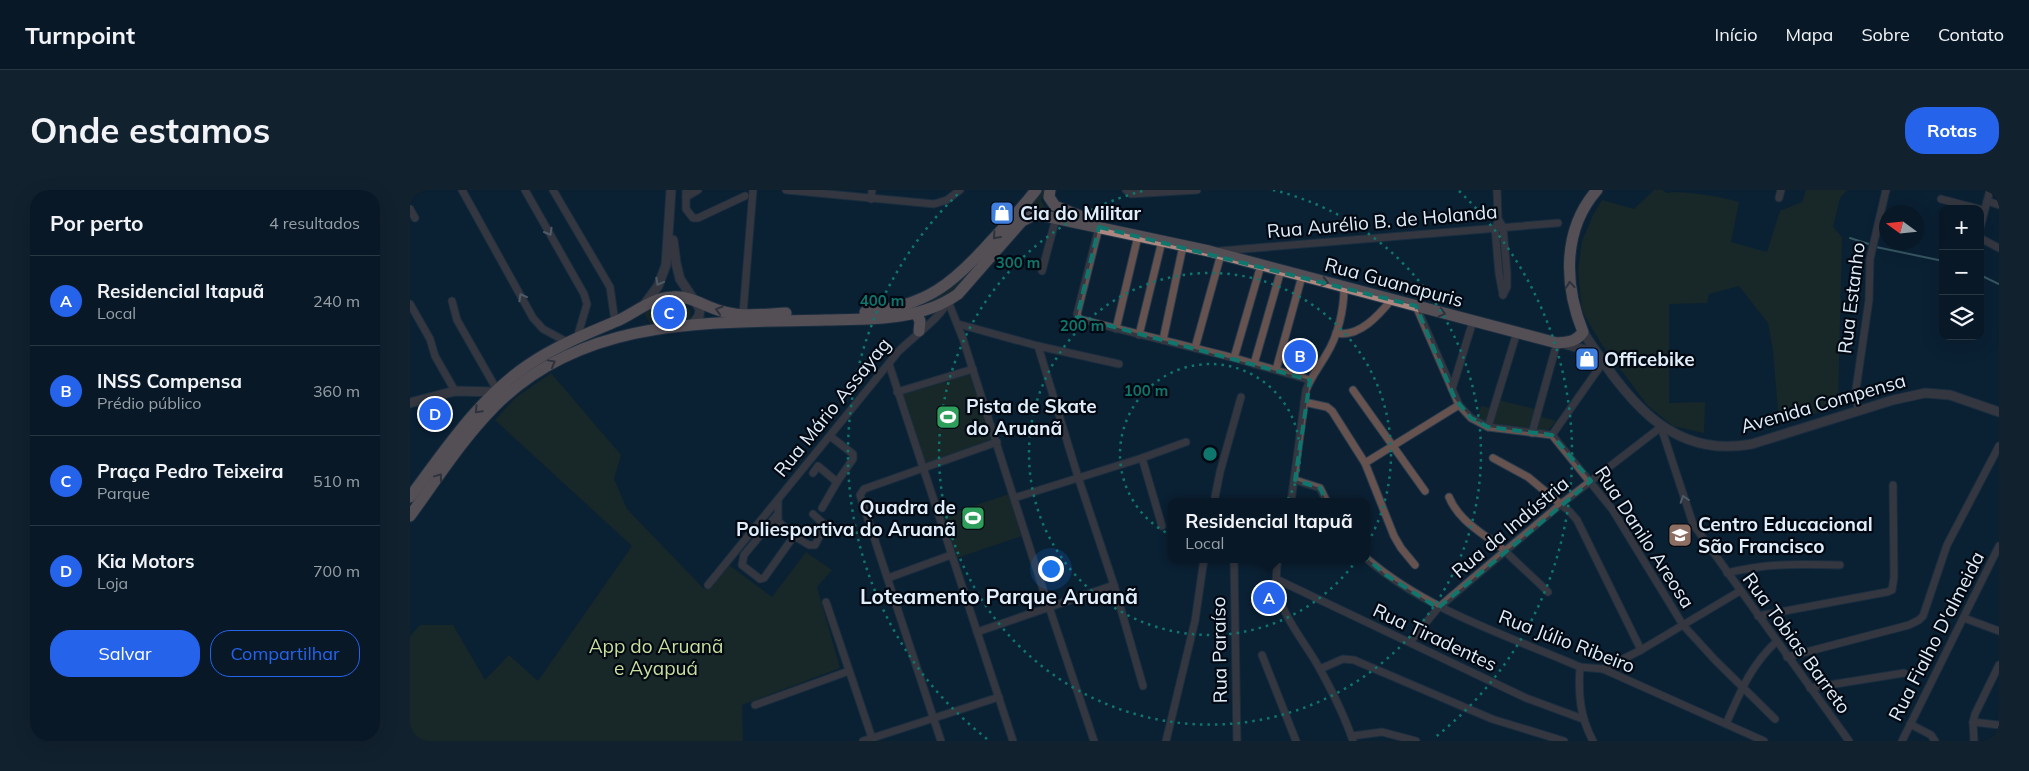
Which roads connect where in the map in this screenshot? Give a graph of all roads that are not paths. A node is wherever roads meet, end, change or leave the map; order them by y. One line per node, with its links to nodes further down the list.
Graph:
1 (462, 190): 68 (street, one-way to 1)
2 (525, 190): 68 (street, one-way to 68)
3 (553, 190): 58 (street)
4 (671, 190): 32 (street)
5 (698, 190): 20 (street)
6 (753, 190): 57 (street)
7 (786, 190): 24 (street)
8 (872, 190): 24 (street)
9 (960, 190): 24 (street)
10 (1036, 190): 21 (main road)
11 (1139, 190): 19 (street)
12 (1197, 190): 19 (street)
13 (1496, 190): 36 (street)
14 (1597, 190): 66 (main road, Avenida Compensa, one-way to 14)
15 (1781, 190): 23 (street)
16 (1886, 190): 91 (street, Rua Estanho)
17 (1990, 190): 26 (street)
18 (1050, 191): 40 (main road, Rua Guanapuris)
19 (1129, 192)
20 (686, 194): 22 (street)
21 (1027, 195): 57 (main road, one-way to 57)
22 (745, 196)
23 (1779, 198)
24 (871, 199)
25 (1941, 199): 28 (street)
26 (1987, 201): 27 (street); 29 (street)
27 (1999, 204)
28 (1965, 205)
29 (1984, 205)
30 (410, 208): 31 (street)
31 (415, 218)
32 (670, 218): 51 (street); 55 (street, one-way to 55)
33 (1056, 218): 35 (main road, Rua Guanapuris); 45 (street); 52 (main road, Rua Guanapuris)
34 (1558, 223): 36 (street, Rua Aurélio B. de Holanda)
35 (1099, 226): 37 (main road, Rua Guanapuris); 62 (street)
36 (1499, 227): 36 (street); 42 (street, Rua Aurélio B. de Holanda)
37 (1138, 236): 39 (main road, Rua Guanapuris); 62 (street)
38 (1984, 240): 41 (street)
39 (1162, 242): 40 (main road, Rua Guanapuris); 67 (street)
40 (1183, 246): 42 (main road, Rua Guanapuris); 69 (street)
41 (1999, 248)
42 (1209, 252): 43 (main road, Rua Guanapuris)
43 (1221, 254): 44 (main road, Rua Guanapuris); 72 (street)
44 (1261, 265): 46 (main road, Rua Guanapuris); 74 (street)
45 (1042, 270)
46 (1281, 270): 47 (main road, Rua Guanapuris); 78 (street)
47 (1302, 276): 48 (main road, Rua Guanapuris, one-way to 48); 80 (street)
48 (1344, 287): 49 (main road, Rua Guanapuris); 64 (street)
49 (1392, 299): 54 (main road, Rua Guanapuris); 64 (street)
50 (452, 301): 85 (street)
51 (697, 301): 55 (main road); 57 (main road, one-way to 51); 61 (street)
52 (948, 301): 56 (main road); 60 (street); 63 (street, Rua Mário Assayag)
53 (410, 304): 84 (street)
54 (1416, 306): 59 (main road, Rua Guanapuris, one-way to 59); 83 (street)
55 (643, 308): 58 (main road)
56 (916, 313): 61 (main road); 63 (main road)
57 (743, 314)
58 (618, 320): 68 (main road)
59 (1473, 321): 65 (main road, Rua Guanapuris); 83 (street)
60 (958, 324): 71 (street); 79 (street)
61 (692, 325): 124 (main road, one-way to 61)
62 (1116, 329): 67 (street)
63 (919, 331): 76 (street, Rua Mário Assayag)
64 (1336, 332): 81 (street)
65 (1517, 332): 70 (main road, Rua Guanapuris); 93 (street)
66 (1583, 332): 70 (main road); 73 (street, Avenida Compensa)
67 (1139, 335): 69 (street)
68 (572, 340): 85 (main road)
69 (1162, 340): 72 (street)
70 (1557, 342): 73 (street, Rua Guanapuris); 95 (street)
71 (1038, 346): 77 (street); 107 (street)
72 (1195, 348): 74 (street)
73 (1597, 353): 75 (street, Avenida Compensa)
74 (1234, 358): 78 (street)
75 (1604, 362): 94 (street, Avenida Compensa); 96 (street)
76 (889, 364): 86 (street); 97 (street, Rua Mário Assayag)
77 (1119, 364)
78 (1254, 364): 80 (street)
79 (973, 369): 86 (street); 98 (street)
80 (1276, 370): 81 (street)
81 (1310, 380): 88 (street)
82 (1353, 390): 100 (street)
83 (1452, 390): 90 (street)
84 (456, 391): 85 (street); 89 (street)
85 (496, 391): 113 (main road, one-way to 113)
86 (897, 392): 105 (street)
87 (1241, 397): 116 (street)
88 (1304, 402): 104 (street); 108 (street)
89 (410, 403)
90 (1459, 405): 93 (street); 100 (street)
91 (1858, 411): 92 (street, Avenida Compensa); 94 (street, Avenida Compensa)
92 (1999, 412)
93 (1488, 427): 95 (street)
94 (1661, 427): 110 (street, Rua da Indústria); 136 (street, Rua Tobias Barreto, one-way to 94)
95 (1532, 433): 96 (street)
96 (1552, 435): 110 (street, Rua Danilo Areosa)
97 (830, 436): 109 (street); 119 (street, Rua Mário Assayag)
98 (996, 442): 105 (street); 115 (street)
99 (1186, 442): 102 (street)
100 (1394, 446): 104 (street); 112 (street)
101 (1999, 446): 155 (street)
102 (1142, 458): 107 (street); 125 (street)
103 (1493, 458): 120 (street)
104 (1365, 463): 134 (street)
105 (922, 468): 129 (street); 137 (street)
106 (813, 472): 109 (street)
107 (1078, 477): 115 (street); 140 (street)
108 (1295, 480): 117 (street); 118 (street)
109 (837, 482): 121 (street)
110 (1591, 482): 120 (street, Rua da Indústria); 148 (street, Rua Danilo Areosa)
111 (1894, 485): 146 (street)
112 (1425, 491)
113 (410, 497)
114 (1449, 497): 128 (street)
115 (1014, 498): 144 (street)
116 (1215, 498)
117 (1292, 498)
118 (1325, 498)
119 (778, 499): 123 (street); 139 (street, Rua Mário Assayag)
120 (1561, 504): 128 (street, Rua da Indústria); 153 (street)
121 (822, 508)
122 (813, 514): 126 (street)
123 (777, 515): 126 (street); 126 (street)
124 (410, 516)
125 (1162, 526)
126 (794, 536)
127 (1999, 546): 147 (street, Rua Fialho D'almeida)
128 (1505, 552): 142 (street); 145 (street, Rua da Indústria)
129 (951, 555): 137 (street); 150 (street)
130 (1370, 561): 145 (street, Rua Júlio Ribeiro)
131 (1203, 563): 180 (street)
132 (1234, 563): 181 (street, Rua Paraíso)
133 (1278, 563): 138 (street)
134 (1415, 565)
135 (1840, 565): 136 (street)
136 (1727, 573): 141 (street, Rua Tobias Barreto)
137 (888, 578): 167 (street)
138 (1276, 579): 151 (street, Rua Tiradentes); 158 (street)
139 (708, 585)
140 (1114, 585): 144 (street); 162 (street)
141 (1740, 591): 146 (street, Rua Tobias Barreto); 148 (street)
142 (1548, 592)
143 (826, 602): 160 (street)
144 (1049, 607): 150 (street); 179 (street)
145 (1438, 608): 151 (street, Rua da Indústria); 157 (street, Rua Júlio Ribeiro)
146 (1758, 616): 152 (street, Rua Tobias Barreto)
147 (1964, 618): 149 (street); 172 (street, Rua Fialho D'almeida)
148 (1683, 625): 153 (street); 163 (street, Rua Danilo Areosa)
149 (1999, 631)
150 (978, 632): 165 (street)
151 (1410, 642): 168 (street, Rua Tiradentes)
152 (1776, 642): 155 (street, Rua Tobias Barreto); 163 (street)
153 (1641, 650): 159 (street)
154 (1262, 655): 182 (street)
155 (1787, 657): 164 (street, Rua Tobias Barreto)
156 (1999, 665): 170 (street)
157 (1580, 667): 159 (street, Rua Júlio Ribeiro); 168 (street)
158 (1320, 669): 174 (street); 184 (street)
159 (1603, 669): 171 (street, Rua Júlio Ribeiro)
160 (849, 671): 166 (street); 175 (street)
161 (1904, 673): 164 (street)
162 (1143, 686)
163 (1743, 687): 169 (street, Rua Danilo Areosa); 171 (street)
164 (1810, 688): 187 (street, Rua Tobias Barreto)
165 (999, 697): 167 (street); 178 (street)
166 (755, 706)
167 (933, 718): 175 (street); 177 (street)
168 (1583, 719): 185 (street)
169 (1775, 719)
170 (1973, 722): 173 (street); 190 (street)
171 (1726, 724): 186 (street, Rua Júlio Ribeiro)
172 (1910, 724): 188 (street, Rua Fialho D'almeida); 189 (street)
173 (1999, 725)
174 (1352, 738): 183 (street)
175 (873, 740): 176 (street)
176 (863, 741)
177 (941, 741)
178 (1013, 741)
179 (1094, 741)
180 (1166, 741)
181 (1237, 741)
182 (1296, 741)
183 (1416, 741)
184 (1564, 741)
185 (1593, 741)
186 (1764, 741)
187 (1848, 741)
188 (1902, 741)
189 (1935, 741)
190 (1974, 741)

